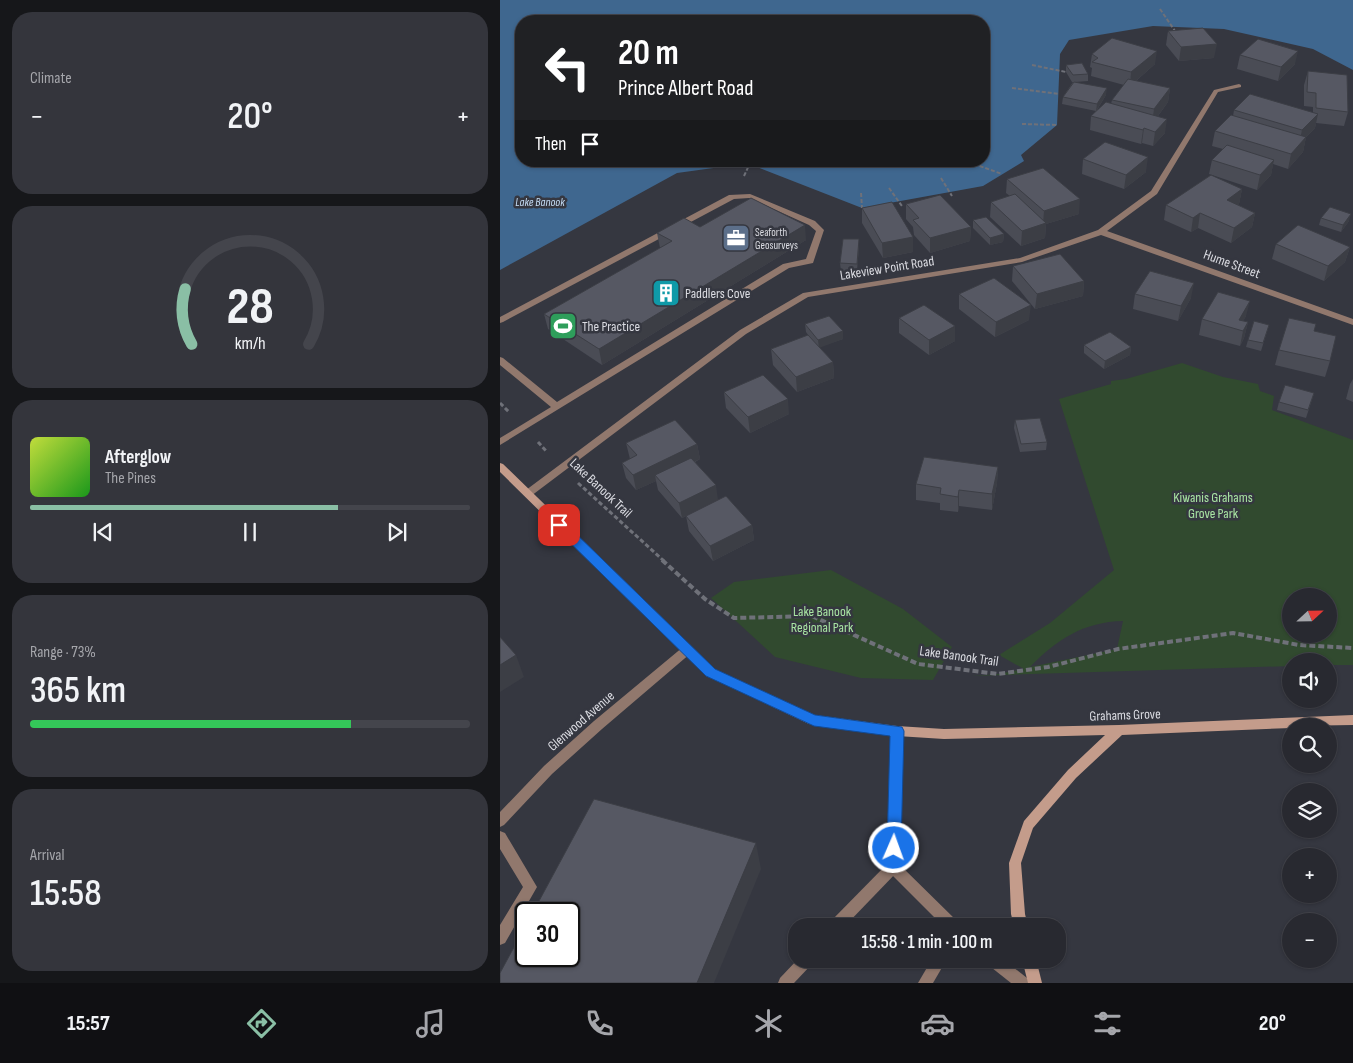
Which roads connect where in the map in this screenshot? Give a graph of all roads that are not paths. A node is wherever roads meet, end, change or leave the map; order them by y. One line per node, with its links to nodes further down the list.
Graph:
1 (1239, 86): 2 (street, Lakeview Point Road)
2 (1101, 232): 4 (street, Hume Street); 9 (street, Lakeview Point Road)
3 (500, 320): 6 (street)
4 (1353, 322)
5 (500, 360): 6 (street)
6 (557, 407): 7 (street)
7 (500, 442)
8 (500, 466): 9 (main road, Grahams Grove)
9 (527, 493): 10 (main road, Grahams Grove)
10 (687, 650): 13 (main road, Grahams Grove); 14 (street, Glenwood Avenue)
11 (1353, 720): 12 (main road, Grahams Grove)
12 (1119, 730): 13 (main road, Grahams Grove); 19 (main road)
13 (897, 731): 16 (street)
14 (500, 821)
15 (500, 837): 20 (street)
16 (894, 867): 17 (street); 18 (street)
17 (844, 918)
18 (944, 918)
19 (1019, 918)
20 (500, 938)
21 (799, 968): 25 (street)
22 (934, 968): 26 (street)
23 (1003, 968): 27 (street)
24 (1031, 968): 28 (main road)
25 (785, 983)
26 (925, 983)
27 (1022, 983)
28 (1035, 983)

